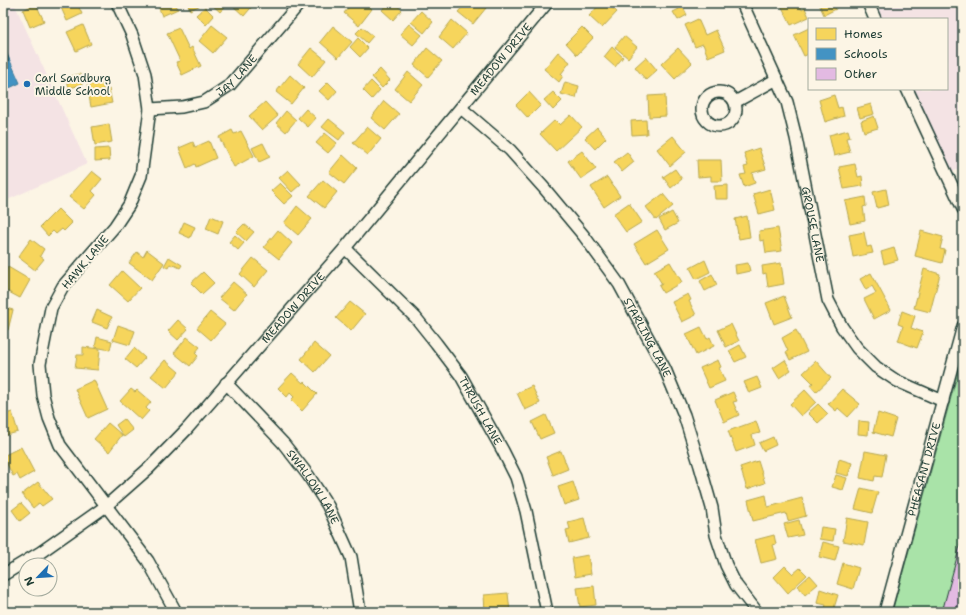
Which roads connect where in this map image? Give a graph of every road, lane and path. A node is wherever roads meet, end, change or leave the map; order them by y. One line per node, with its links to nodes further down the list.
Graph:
1 (117, 3): 11 (street, HAWK LANE)
2 (300, 3): 11 (street, JAY LANE)
3 (547, 3): 10 (street, MEADOW DRIVE)
4 (742, 3): 7 (street, GROUSE LANE)
5 (868, 3): 6 (street)
6 (875, 18)
7 (777, 78): 9 (street); 16 (street, GROUSE LANE)
8 (907, 90): 12 (street)
9 (735, 102)
10 (461, 108): 13 (street, MEADOW DRIVE); 22 (street, STARLING LANE)
11 (150, 109): 17 (street, HAWK LANE)
12 (961, 206)
13 (345, 248): 15 (street, MEADOW DRIVE); 21 (street, THRUSH LANE)
14 (963, 326): 16 (street, PHEASANT DRIVE)
15 (226, 383): 17 (street, MEADOW DRIVE); 20 (street, SWALLOW LANE)
16 (943, 401): 23 (street, PHEASANT DRIVE)
17 (106, 506): 18 (street, MEADOW DRIVE); 19 (street, HAWK LANE)
18 (3, 575)
19 (176, 612)
20 (360, 612)
21 (547, 612)
22 (757, 612)
23 (885, 612)

